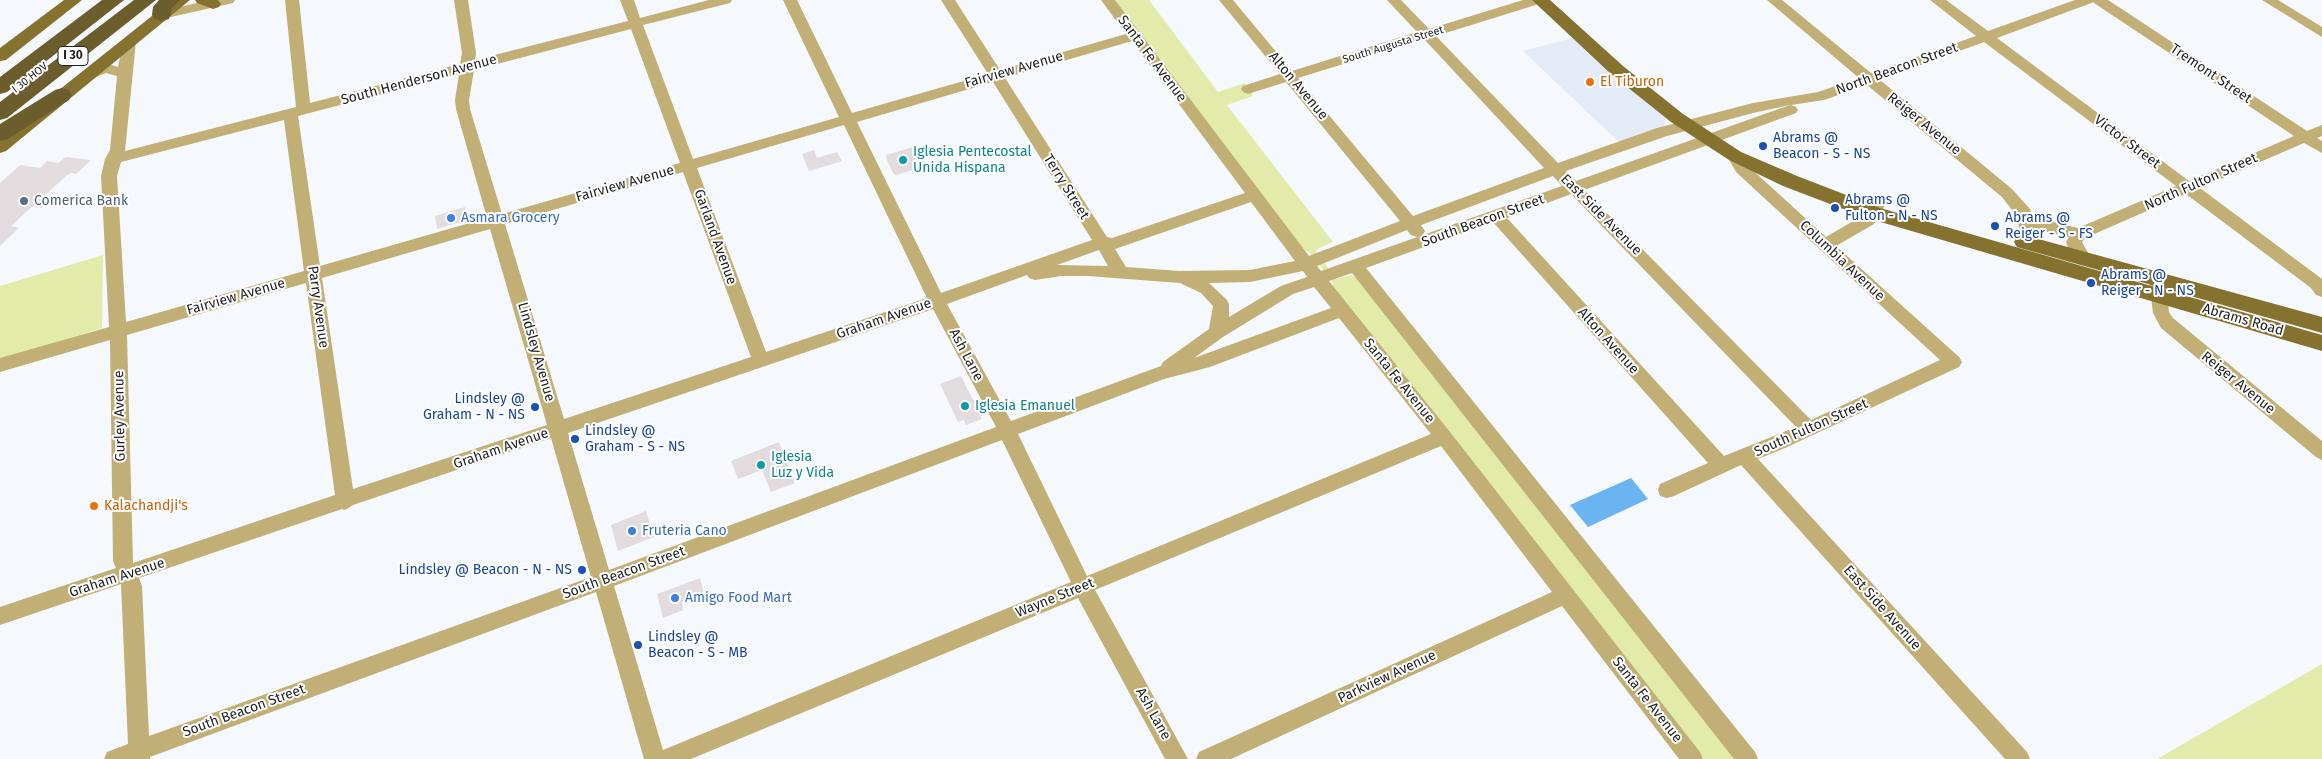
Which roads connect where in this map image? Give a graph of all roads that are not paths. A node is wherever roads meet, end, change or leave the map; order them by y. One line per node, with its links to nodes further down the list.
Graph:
1 (74, 0): 32 (main road)
2 (98, 0): 33 (highway)
3 (114, 0): 33 (highway, I 30)
4 (127, 0): 43 (highway, I 30 HOV)
5 (132, 0): 45 (highway, I 30 HOV)
6 (146, 0): 47 (highway, I 30)
7 (182, 0): 25 (main road)
8 (292, 0): 46 (street, Parry Avenue)
9 (461, 0): 34 (street, Lindsley Avenue)
10 (628, 0): 26 (street, Garland Avenue)
11 (725, 0): 26 (street, South Henderson Avenue)
12 (790, 0): 48 (street, Ash Lane)
13 (948, 0): 37 (street, Terry Street)
14 (1108, 0): 29 (street, Santa Fe Avenue)
15 (1226, 0): 38 (street, Alton Avenue)
16 (1394, 0): 28 (street, East Side Avenue)
17 (1538, 0): 28 (street, South Augusta Street); 49 (main road)
18 (1560, 0): 49 (main road)
19 (1774, 0): 39 (street, Reiger Avenue)
20 (1937, 0): 30 (street, Victor Street)
21 (2088, 0): 30 (street, North Beacon Street)
22 (2100, 0): 52 (street, Tremont Street)
23 (2269, 0): 27 (street)
24 (215, 1): 25 (street)
25 (166, 8): 31 (main road)
26 (636, 23): 34 (street, South Henderson Avenue); 57 (street, Garland Avenue)
27 (2322, 33)
28 (1428, 34): 38 (street, South Augusta Street); 58 (street, East Side Avenue)
29 (1135, 36): 37 (street, Fairview Avenue); 61 (street, Santa Fe Avenue)
30 (1987, 36): 39 (street, North Beacon Street); 60 (street, Victor Street)
31 (129, 41): 35 (street, Gurley Avenue); 36 (main road)
32 (4, 51)
33 (32, 62): 40 (highway, I 30)
34 (467, 68): 46 (street, South Henderson Avenue); 64 (street, Lindsley Avenue)
35 (124, 74): 36 (street); 56 (street, Gurley Avenue)
36 (86, 76): 42 (main road)
37 (995, 76): 48 (street, Fairview Avenue); 69 (street, Terry Street)
38 (1291, 77): 41 (street, South Augusta Street); 66 (street, Alton Avenue)
39 (1868, 78): 44 (street, North Beacon Street); 65 (street, Reiger Avenue)
40 (0, 87)
41 (1248, 89)
42 (62, 95): 51 (highway); 53 (main road)
43 (0, 97)
44 (1819, 97): 49 (street, South Beacon Street); 49 (street, North Beacon Street)
45 (0, 101)
46 (297, 111): 56 (street, South Henderson Avenue); 77 (street, Parry Avenue)
47 (0, 112)
48 (847, 119): 57 (street, Fairview Avenue); 82 (street, Ash Lane)
49 (1705, 130): 55 (main road, Abrams Road); 58 (street, South Beacon Street); 59 (street, South Beacon Street); 62 (main road, Abrams Road)
50 (2322, 130): 52 (street, North Fulton Street)
51 (0, 134)
52 (2305, 137): 54 (street, Tremont Street); 60 (street, North Fulton Street)
53 (0, 147)
54 (2322, 148)
55 (1735, 156): 62 (main road, Abrams Road); 71 (street, Columbia Avenue)
56 (113, 160): 85 (street, Gurley Avenue)
57 (688, 166): 64 (street, Fairview Avenue); 88 (street, Garland Avenue)
58 (1555, 169): 59 (street, East Side Avenue); 66 (street, South Beacon Street)
59 (1574, 187): 63 (street, South Beacon Street); 93 (street, East Side Avenue)
60 (2188, 188): 67 (street, North Fulton Street); 81 (street, Victor Street)
61 (1255, 195): 69 (street, Graham Avenue); 75 (street, Santa Fe Avenue)
62 (1876, 207): 70 (main road, Abrams Road); 71 (street); 73 (main road, Abrams Road)
63 (1496, 216): 68 (street, South Beacon Street); 99 (street, Alton Avenue)
64 (498, 220): 77 (street, Fairview Avenue); 92 (street, Lindsley Avenue)
65 (2027, 221): 67 (street); 70 (street, Reiger Avenue)
66 (1411, 223): 68 (street, Alton Avenue); 75 (street, South Beacon Street)
67 (2079, 234): 72 (street)
68 (1426, 241): 74 (street, South Beacon Street)
69 (1102, 242): 76 (street, Terry Street); 79 (street, Graham Avenue)
70 (2030, 243): 72 (main road, Abrams Road); 73 (main road)
71 (1824, 245): 89 (street, Columbia Avenue)
72 (2083, 258): 80 (main road, Abrams Road)
73 (2044, 262): 80 (main road, Abrams Road)
74 (1355, 266): 75 (street, South Beacon Street); 114 (street)
75 (1311, 271): 78 (street, Graham Avenue); 83 (street, Santa Fe Avenue); 86 (street, South Beacon Street)
76 (1121, 272): 78 (street, Graham Avenue); 79 (street, Graham Avenue)
77 (314, 274): 85 (street, Fairview Avenue); 101 (street, Parry Avenue)
78 (1179, 277): 86 (street)
79 (1000, 279): 82 (street, Graham Avenue)
80 (2157, 287): 84 (main road, Abrams Road); 87 (main road, Abrams Road); 95 (street, Reiger Avenue)
81 (2320, 288)
82 (938, 301): 88 (street, Graham Avenue); 94 (street, Ash Lane)
83 (1342, 310): 91 (street, South Beacon Street); 96 (street, Santa Fe Avenue)
84 (2322, 325)
85 (118, 331): 90 (street, Fairview Avenue); 102 (street, Gurley Avenue)
86 (1217, 332): 91 (street, South Beacon Street)
87 (2322, 343)
88 (761, 361): 92 (street, Graham Avenue)
89 (1953, 362): 93 (street, South Fulton Street)
90 (0, 365)
91 (1161, 373): 94 (street, South Beacon Street)
92 (559, 429): 101 (street, Graham Avenue); 103 (street, Lindsley Avenue)
93 (1809, 429): 98 (street, South Fulton Street)
94 (1007, 431): 103 (street, South Beacon Street); 104 (street, Ash Lane)
95 (2314, 434): 97 (street, Reiger Avenue)
96 (1444, 436): 104 (street, Wayne Street); 105 (street, Santa Fe Avenue)
97 (2322, 452)
98 (1745, 457): 99 (street, South Fulton Street); 115 (street, East Side Avenue)
99 (1721, 465): 100 (street, South Fulton Street)
100 (1667, 490)
101 (346, 502): 102 (street, Graham Avenue)
102 (127, 575): 106 (street, Graham Avenue); 107 (street, Gurley Avenue)
103 (603, 581): 107 (street, South Beacon Street); 109 (street, Lindsley Avenue)
104 (1083, 587): 110 (street, Wayne Street); 111 (street, Ash Lane)
105 (1566, 595): 112 (street, Parkview Avenue); 113 (street, Santa Fe Avenue)
106 (0, 616)
107 (139, 754): 108 (street, South Beacon Street)
108 (115, 759)
109 (655, 759)
110 (666, 759)
111 (1178, 759)
112 (1207, 759)
113 (1692, 759)
114 (1747, 759)
115 (2019, 759)

